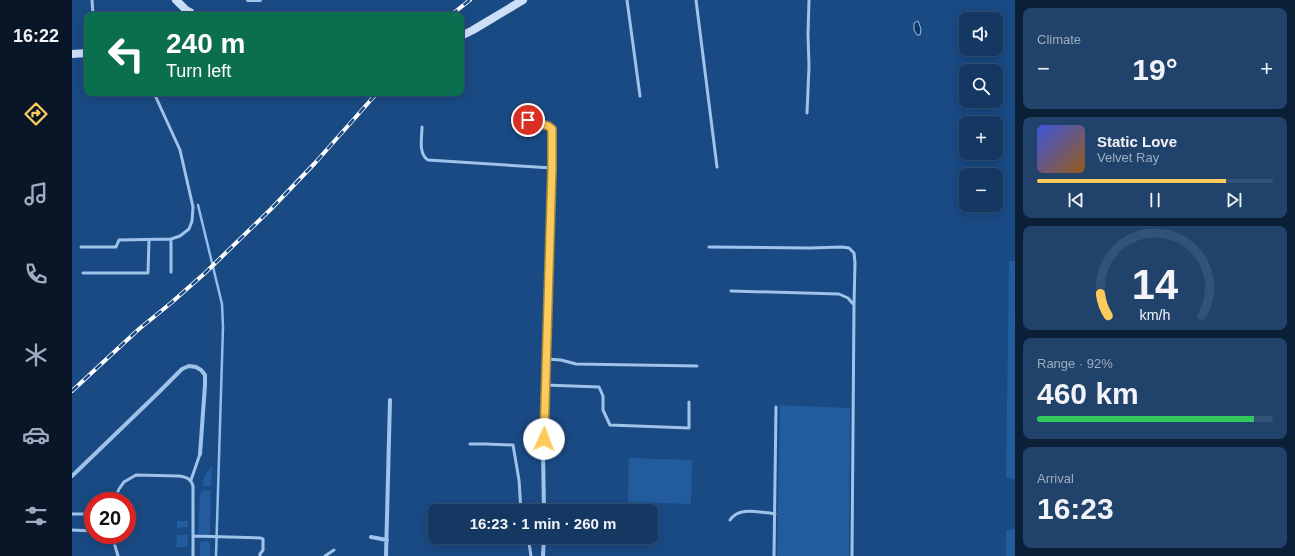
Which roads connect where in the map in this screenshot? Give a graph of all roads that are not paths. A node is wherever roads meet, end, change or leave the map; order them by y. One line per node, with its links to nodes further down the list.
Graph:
1 (92, 0): 9 (lane)
2 (176, 0): 10 (street)
3 (248, 0): 4 (street)
4 (260, 0)
5 (523, 0): 11 (street)
6 (627, 0): 15 (lane)
7 (696, 0): 19 (lane)
8 (809, 0): 16 (lane)
9 (93, 12)
10 (187, 12)
11 (464, 34)
12 (84, 52): 13 (street)
13 (72, 54)
14 (155, 96): 21 (lane)
15 (640, 96)
16 (807, 113)
17 (528, 120): 20 (lane)
18 (422, 127): 20 (lane)
19 (717, 167)
20 (552, 168): 29 (lane)
21 (171, 239): 22 (lane); 25 (lane)
22 (149, 240): 23 (lane); 26 (lane)
23 (81, 247)
24 (709, 247): 28 (lane)
25 (171, 272)
26 (83, 273)
27 (730, 291): 28 (lane)
28 (854, 305): 64 (lane)
29 (546, 359): 30 (lane); 31 (lane)
30 (697, 366)
31 (545, 386): 33 (lane); 36 (lane)
32 (390, 400): 51 (street)
33 (689, 402)
34 (776, 407): 45 (lane)
35 (470, 444): 41 (lane)
36 (543, 452): 42 (street)
37 (200, 454): 38 (street); 39 (lane)
38 (72, 476)
39 (191, 480): 40 (lane); 49 (lane)
40 (118, 492)
41 (521, 504)
42 (544, 504)
43 (72, 514): 44 (lane)
44 (84, 514)
45 (775, 514): 46 (lane); 63 (lane)
46 (730, 520)
47 (72, 530): 48 (lane)
48 (84, 531)
49 (193, 536): 57 (lane); 58 (lane)
50 (371, 537): 51 (street)
51 (386, 540): 60 (street)
52 (114, 544): 56 (lane)
53 (529, 544): 61 (lane)
54 (544, 544): 62 (street)
55 (334, 550): 59 (lane)
56 (118, 556)
57 (193, 556)
58 (260, 556)
59 (325, 556)
60 (386, 556)
61 (530, 556)
62 (543, 556)
63 (774, 556)
64 (852, 556)

